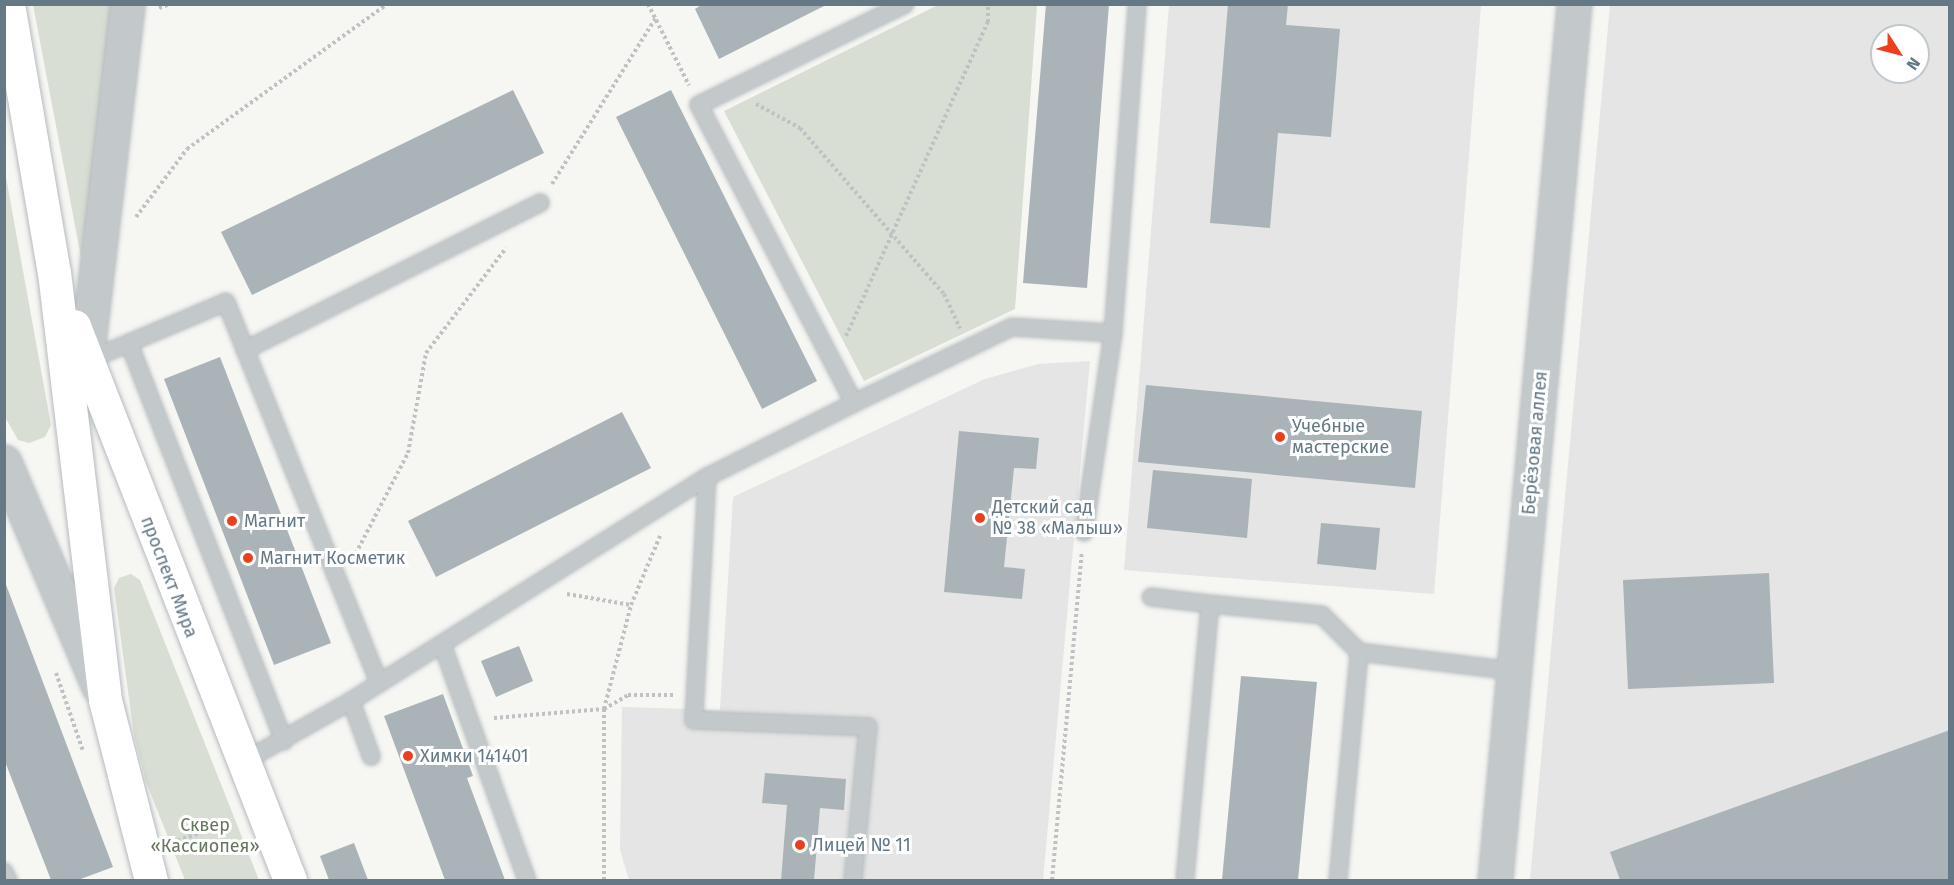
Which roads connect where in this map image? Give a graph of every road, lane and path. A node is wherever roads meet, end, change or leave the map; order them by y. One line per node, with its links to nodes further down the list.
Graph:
1 (8, 4): 16 (main road, проспект Мира)
2 (127, 4): 21 (street)
3 (387, 4): 13 (path)
4 (648, 4): 9 (path)
5 (905, 4): 10 (lane)
6 (988, 4): 14 (path)
7 (1137, 4): 17 (lane)
8 (1574, 4): 36 (street, Берёзовая аллея)
9 (655, 19): 11 (path); 12 (path)
10 (730, 90): 11 (lane); 14 (path)
11 (699, 105): 22 (lane)
12 (540, 203): 20 (lane)
13 (131, 223)
14 (893, 234): 19 (path); 22 (path)
15 (511, 241): 28 (path)
16 (54, 272): 21 (main road, проспект Мира); 39 (main road, проспект Мира)
17 (1113, 333): 19 (lane); 27 (lane)
18 (129, 343): 20 (lane); 21 (lane); 43 (lane)
19 (969, 348): 23 (lane)
20 (245, 350): 28 (lane)
21 (86, 362): 46 (main road, проспект Мира)
22 (834, 364): 23 (lane)
23 (854, 403): 25 (lane)
24 (4, 462): 39 (street)
25 (707, 477): 26 (lane); 38 (lane)
26 (676, 496): 29 (lane); 32 (path)
27 (1084, 532): 55 (path)
28 (340, 585): 37 (lane)
29 (532, 587): 32 (path); 33 (lane)
30 (1151, 597): 31 (lane)
31 (1210, 604): 34 (lane); 56 (lane)
32 (631, 605): 41 (path)
33 (442, 644): 37 (lane); 42 (lane)
34 (1359, 652): 36 (lane); 57 (lane)
35 (53, 665): 44 (path)
36 (1514, 671): 58 (street, Берёзовая аллея)
37 (379, 683): 40 (lane)
38 (696, 696): 41 (path); 54 (lane)
39 (105, 700): 49 (main road, проспект Мира)
40 (351, 701): 43 (lane); 45 (lane)
41 (604, 710): 42 (path); 53 (path)
42 (469, 721): 52 (lane)
43 (284, 741): 46 (lane)
44 (83, 753)
45 (371, 756)
46 (241, 764): 47 (main road, проспект Мира)
47 (262, 811): 49 (path); 51 (main road, проспект Мира)
48 (4, 872): 50 (lane)
49 (148, 873)
50 (8, 880)
51 (290, 880)
52 (527, 880)
53 (604, 880)
54 (854, 880)
55 (1052, 880)
56 (1185, 880)
57 (1338, 880)
58 (1495, 880)

